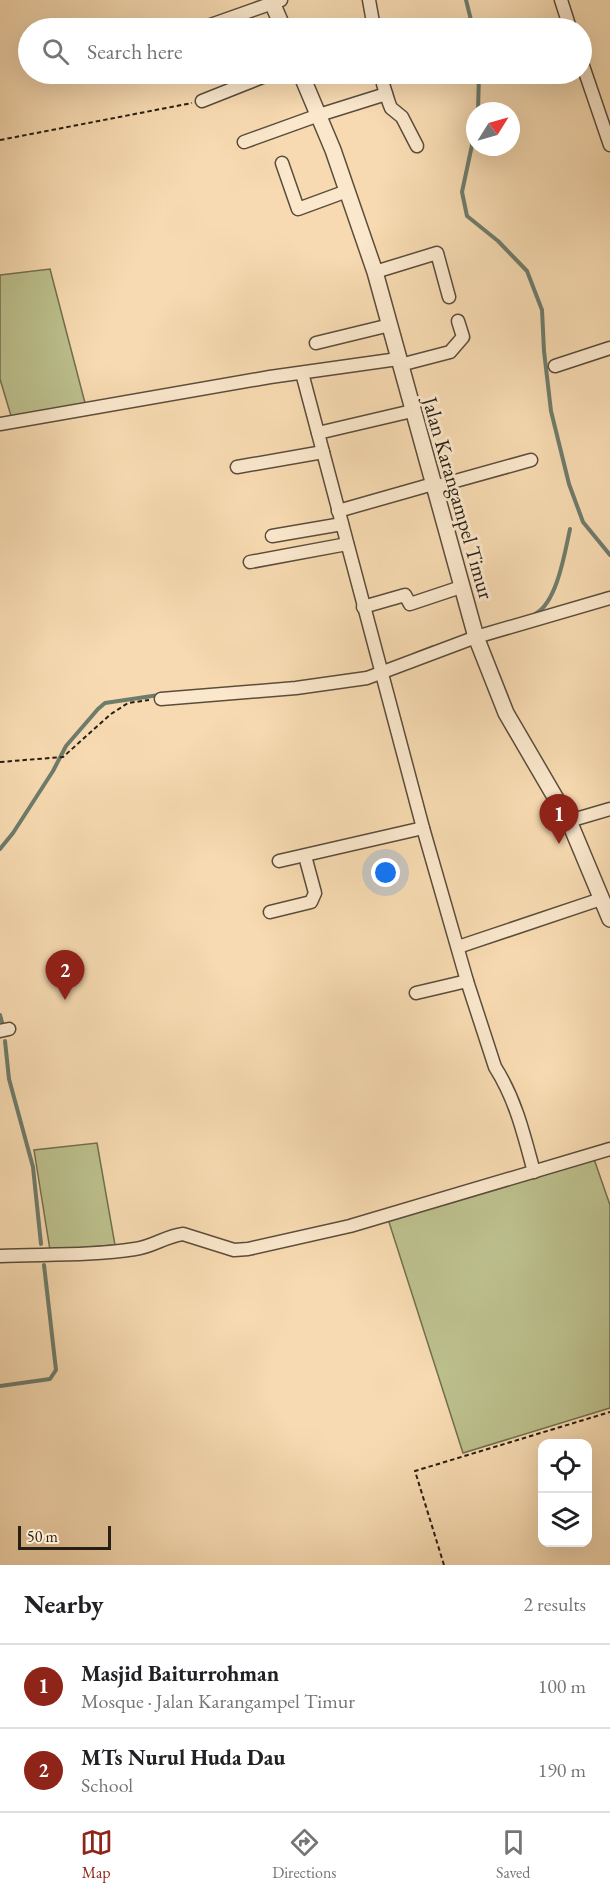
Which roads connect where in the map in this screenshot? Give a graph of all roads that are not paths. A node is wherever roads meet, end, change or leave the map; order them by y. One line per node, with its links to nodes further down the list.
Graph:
1 (369, 0): 6 (street)
2 (561, 0): 7 (street)
3 (275, 1): 4 (street); 5 (street)
4 (229, 18)
5 (280, 18)
6 (372, 18)
7 (567, 18)
8 (245, 84): 13 (street)
9 (306, 84): 14 (street, Jalan Karangampel Timur)
10 (384, 84): 12 (street)
11 (589, 84): 16 (street)
12 (386, 94): 14 (street); 17 (street)
13 (202, 101)
14 (319, 115): 15 (street); 19 (street, Jalan Karangampel Timur)
15 (244, 142)
16 (610, 145)
17 (417, 146)
18 (282, 163): 19 (street)
19 (347, 191): 20 (street, Jalan Karangampel Timur)
20 (375, 272): 21 (street); 23 (street, Jalan Karangampel Timur)
21 (449, 297)
22 (458, 321): 26 (street)
23 (390, 325): 24 (street); 26 (street, Jalan Karangampel Timur)
24 (316, 343)
25 (610, 348): 27 (street)
26 (399, 362): 28 (street); 29 (street, Jalan Karangampel Timur)
27 (555, 366)
28 (302, 373): 30 (street); 31 (street)
29 (412, 411): 31 (street); 35 (street, Jalan Karangampel Timur)
30 (0, 424)
31 (318, 433): 32 (street)
32 (323, 452): 34 (street); 36 (street)
33 (531, 460): 35 (street)
34 (237, 467)
35 (434, 485): 36 (street); 40 (street, Jalan Karangampel Timur)
36 (340, 517): 37 (street); 38 (street)
37 (272, 536)
38 (347, 544): 39 (street); 42 (street)
39 (250, 562)
40 (461, 587): 42 (street); 43 (street, Jalan Karangampel Timur)
41 (610, 597): 43 (street)
42 (363, 608): 44 (street)
43 (476, 637): 44 (street); 47 (street, Jalan Karangampel Timur)
44 (380, 673): 45 (street); 48 (street)
45 (161, 699)
46 (610, 809): 47 (street)
47 (569, 821): 51 (street, Jalan Karangampel Timur)
48 (423, 828): 49 (street); 54 (street)
49 (305, 856): 50 (street); 52 (street)
50 (279, 861)
51 (601, 899): 53 (street, Jalan Karangampel Timur); 54 (street)
52 (270, 912)
53 (610, 919)
54 (458, 948): 55 (street)
55 (467, 981): 56 (street); 58 (street)
56 (416, 993)
57 (610, 1149): 58 (street)
58 (534, 1172): 59 (street)
59 (0, 1256)

